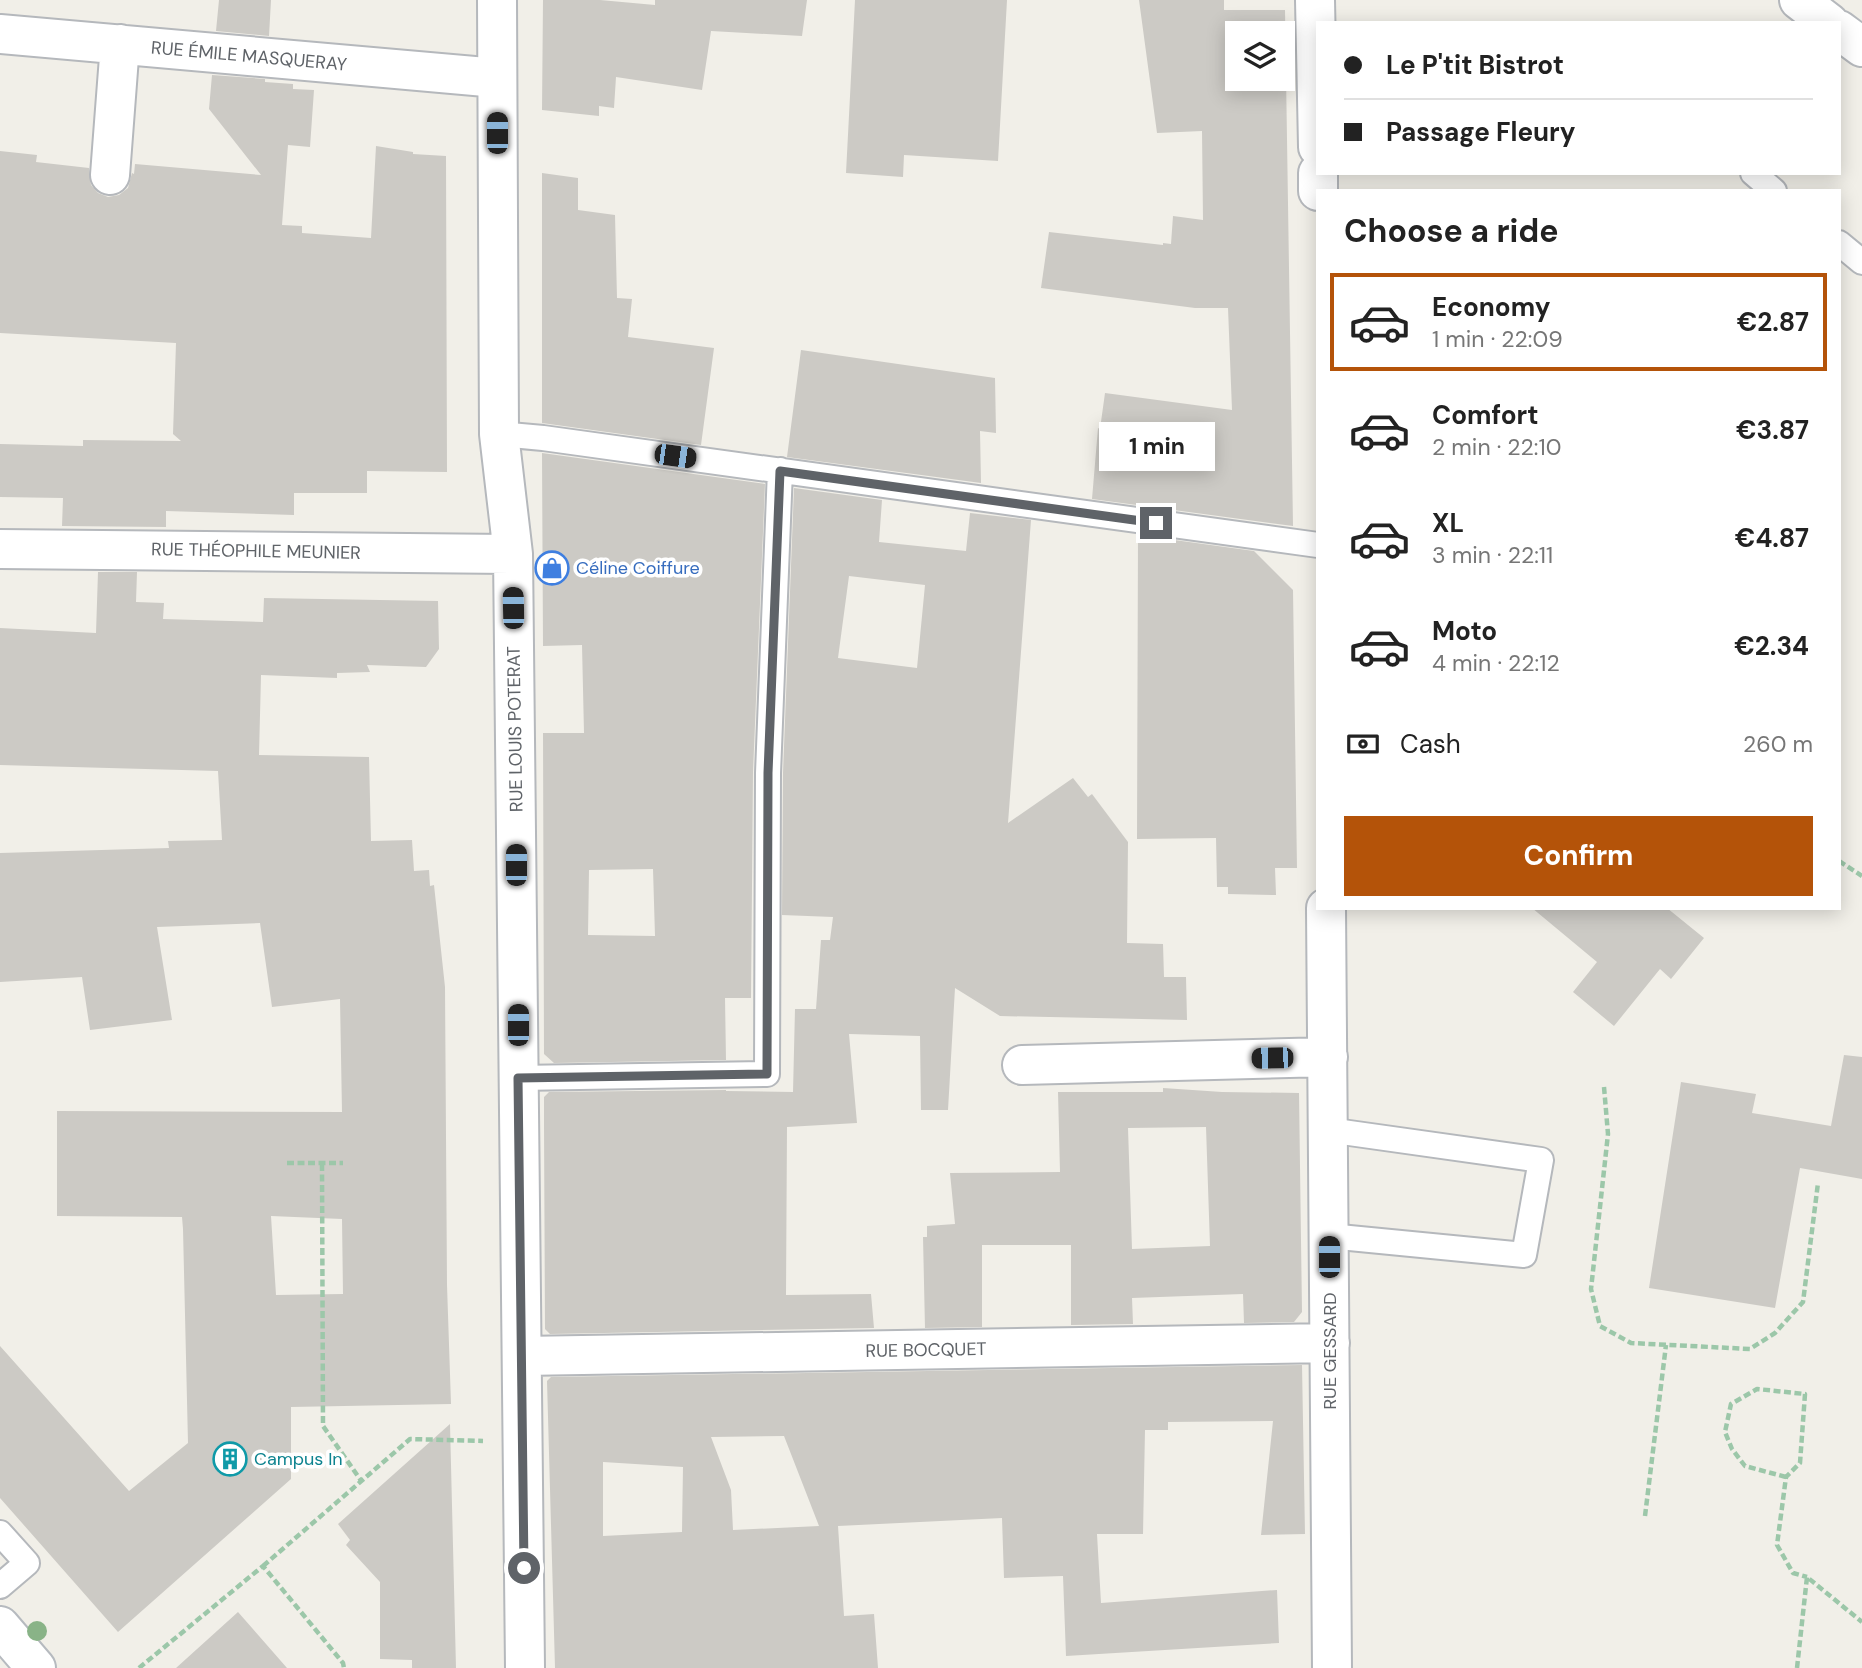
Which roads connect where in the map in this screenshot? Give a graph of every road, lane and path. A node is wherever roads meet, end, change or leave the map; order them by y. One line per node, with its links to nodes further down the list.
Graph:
1 (496, 0): 10 (street, RUE LOUIS POTERAT)
2 (1315, 0): 6 (street)
3 (1799, 0): 4 (street)
4 (1826, 21)
5 (1841, 31): 9 (street)
6 (1316, 32)
7 (0, 34): 8 (street, RUE ÉMILE MASQUERAY)
8 (120, 44): 10 (street, RUE ÉMILE MASQUERAY); 12 (street)
9 (1862, 47)
10 (497, 78): 16 (street, RUE LOUIS POTERAT)
11 (1755, 175): 13 (lane)
12 (110, 176)
13 (1772, 189)
14 (1841, 245): 15 (lane)
15 (1862, 262)
16 (499, 434): 17 (lane); 20 (street, RUE LOUIS POTERAT)
17 (780, 471): 18 (lane); 26 (lane)
18 (1316, 545)
19 (0, 549): 20 (street, RUE THÉOPHILE MEUNIER)
20 (513, 554): 26 (street, RUE LOUIS POTERAT)
21 (1841, 862): 22 (path)
22 (1862, 876)
23 (1326, 910): 24 (street, RUE GESSARD)
24 (1328, 1057): 25 (street); 28 (street, RUE GESSARD)
25 (1022, 1065)
26 (518, 1078): 36 (street, RUE LOUIS POTERAT)
27 (1604, 1087): 35 (path)
28 (1328, 1130): 33 (street, RUE GESSARD); 33 (lane)
29 (287, 1163): 31 (path)
30 (343, 1163): 31 (path)
31 (322, 1164): 39 (path)
32 (1818, 1182): 35 (path)
33 (1329, 1236): 34 (street, RUE GESSARD)
34 (1330, 1343): 36 (street, RUE BOCQUET); 51 (street, RUE GESSARD)
35 (1666, 1345): 40 (path)
36 (522, 1356): 37 (street, RUE LOUIS POTERAT)
37 (522, 1443): 39 (path); 50 (street, RUE LOUIS POTERAT)
38 (1786, 1477): 38 (path); 43 (path)
39 (362, 1482): 42 (path)
40 (1645, 1516)
41 (0, 1533): 44 (lane)
42 (263, 1566): 48 (path); 49 (path)
43 (1807, 1577): 45 (path); 52 (path)
44 (0, 1586)
45 (1862, 1622)
46 (0, 1626): 47 (street)
47 (36, 1668)
48 (139, 1668)
49 (344, 1668)
50 (525, 1668)
51 (1332, 1668)
52 (1797, 1668)

